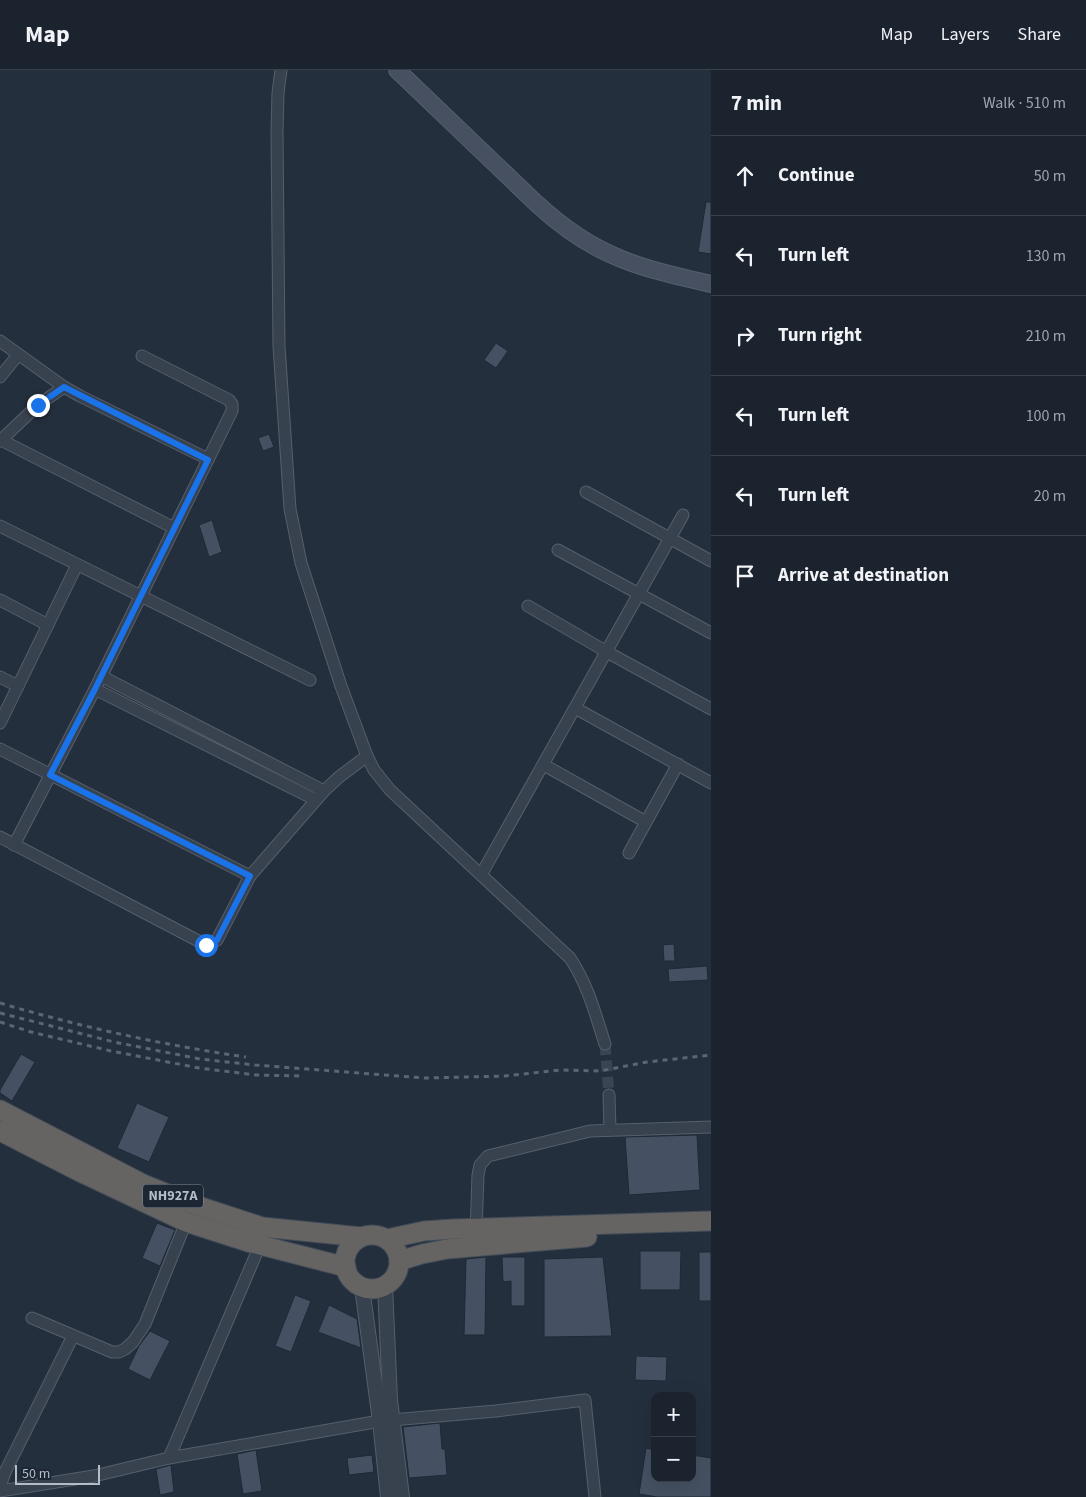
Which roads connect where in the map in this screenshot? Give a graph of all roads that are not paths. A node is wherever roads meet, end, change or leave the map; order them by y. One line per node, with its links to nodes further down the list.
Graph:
1 (281, 70): 35 (street)
2 (399, 71): 3 (main road)
3 (711, 284)
4 (0, 341): 5 (street)
5 (18, 355): 7 (street); 8 (street)
6 (142, 356): 10 (street)
7 (0, 377)
8 (64, 387): 9 (street); 10 (street)
9 (1, 440): 14 (street)
10 (208, 460): 14 (street)
11 (586, 492): 15 (street)
12 (683, 515): 15 (street)
13 (0, 526): 18 (street)
14 (174, 528): 20 (street)
15 (670, 538): 17 (street); 19 (street)
16 (558, 550): 19 (street)
17 (711, 561)
18 (77, 565): 20 (street); 23 (street)
19 (639, 593): 24 (street); 25 (street)
20 (140, 597): 26 (street); 28 (street)
21 (0, 600): 23 (street)
22 (528, 606): 25 (street)
23 (48, 625): 29 (street)
24 (711, 633)
25 (607, 652): 31 (street); 32 (street)
26 (101, 676): 30 (street); 40 (street)
27 (0, 677): 29 (street)
28 (310, 680)
29 (18, 686): 33 (street)
30 (95, 689): 38 (street); 41 (street)
31 (575, 708): 36 (street); 37 (street)
32 (711, 709)
33 (0, 723)
34 (0, 749): 38 (street)
35 (366, 756): 40 (street); 46 (street)
36 (678, 764): 39 (street); 42 (street)
37 (544, 765): 42 (street); 46 (street)
38 (50, 775): 44 (street); 47 (street)
39 (711, 783)
40 (324, 790): 41 (street)
41 (316, 800): 47 (street)
42 (646, 822): 45 (street)
43 (0, 837): 44 (street)
44 (14, 845): 47 (street)
45 (629, 853)
46 (481, 875): 48 (street)
47 (250, 876)
48 (605, 1044)
49 (609, 1096): 52 (street)
50 (0, 1110): 57 (highway, NH927A)
51 (711, 1127): 52 (street)
52 (610, 1130): 58 (street)
53 (0, 1131): 55 (highway, NH927A)
54 (711, 1221): 58 (highway, NH927A)
55 (186, 1222): 60 (highway, NH927A); 66 (street)
56 (711, 1234): 58 (highway, NH927A)
57 (361, 1237): 59 (highway, NH927A); 62 (highway)
58 (476, 1237): 59 (highway, NH927A); 61 (highway, NH927A)
59 (387, 1239): 61 (highway)
60 (260, 1245): 62 (highway, NH927A); 68 (street)
61 (399, 1261): 63 (highway)
62 (346, 1267): 64 (highway)
63 (385, 1285): 64 (highway); 67 (street)
64 (362, 1287): 67 (street)
65 (32, 1318): 66 (street)
66 (74, 1336): 69 (street)
67 (386, 1421): 68 (street); 70 (street); 71 (street); 72 (street)
68 (169, 1458): 69 (street)
69 (0, 1489)
70 (388, 1497)
71 (402, 1497)
72 (595, 1497)

